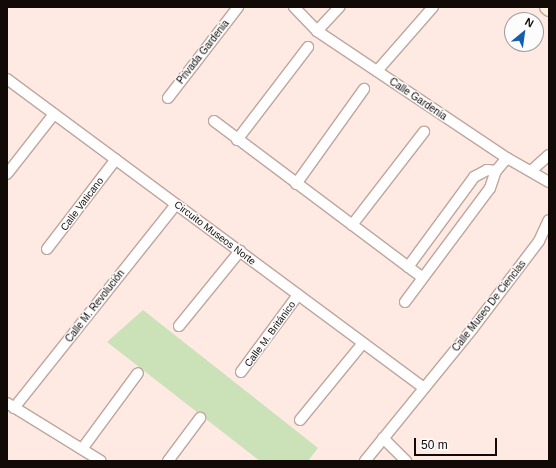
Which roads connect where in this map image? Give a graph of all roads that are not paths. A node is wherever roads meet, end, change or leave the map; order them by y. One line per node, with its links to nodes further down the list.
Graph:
1 (238, 7): 10 (street, Privada Gardenia)
2 (294, 7): 5 (street, Calle Gardenia)
3 (339, 7): 5 (street)
4 (433, 7): 7 (street)
5 (318, 31): 7 (street, Calle Gardenia)
6 (308, 47): 14 (street)
7 (377, 71): 16 (street, Calle Gardenia)
8 (7, 79): 11 (street, Circuito Museos Norte)
9 (364, 89): 22 (street)
10 (168, 98)
11 (54, 114): 17 (street, Circuito Museos Norte); 20 (street)
12 (214, 121): 14 (street)
13 (424, 132): 25 (street)
14 (237, 140): 22 (street)
15 (549, 155): 19 (street)
16 (507, 158): 18 (street); 19 (street, Calle Gardenia)
17 (116, 159): 23 (street, Circuito Museos Norte); 26 (street, Calle Vaticano)
18 (496, 171): 28 (street); 29 (street)
19 (531, 171): 21 (street, Calle Gardenia)
20 (7, 174)
21 (549, 182)
22 (296, 184): 25 (street)
23 (176, 204): 27 (street, Circuito Museos Norte); 37 (street, Calle M. Revolución)
24 (549, 220): 36 (street, Calle Museo De Ciencias)
25 (352, 225): 28 (street)
26 (47, 249)
27 (240, 252): 30 (street, Circuito Museos Norte); 32 (street)
28 (408, 267): 29 (street)
29 (423, 278): 31 (street)
30 (298, 295): 33 (street, Circuito Museos Norte); 34 (street, Calle M. Británico)
31 (405, 302)
32 (179, 326)
33 (363, 343): 36 (street, Circuito Museos Norte); 39 (street)
34 (241, 372)
35 (138, 373): 41 (street)
36 (424, 388): 40 (street, Calle Museo De Ciencias)
37 (11, 406): 41 (street)
38 (200, 418): 43 (street)
39 (300, 420)
40 (383, 438): 44 (street, Calle Museo De Ciencias); 45 (street)
41 (82, 449): 42 (street)
42 (102, 461)
43 (168, 461)
44 (365, 461)
45 (406, 461)

